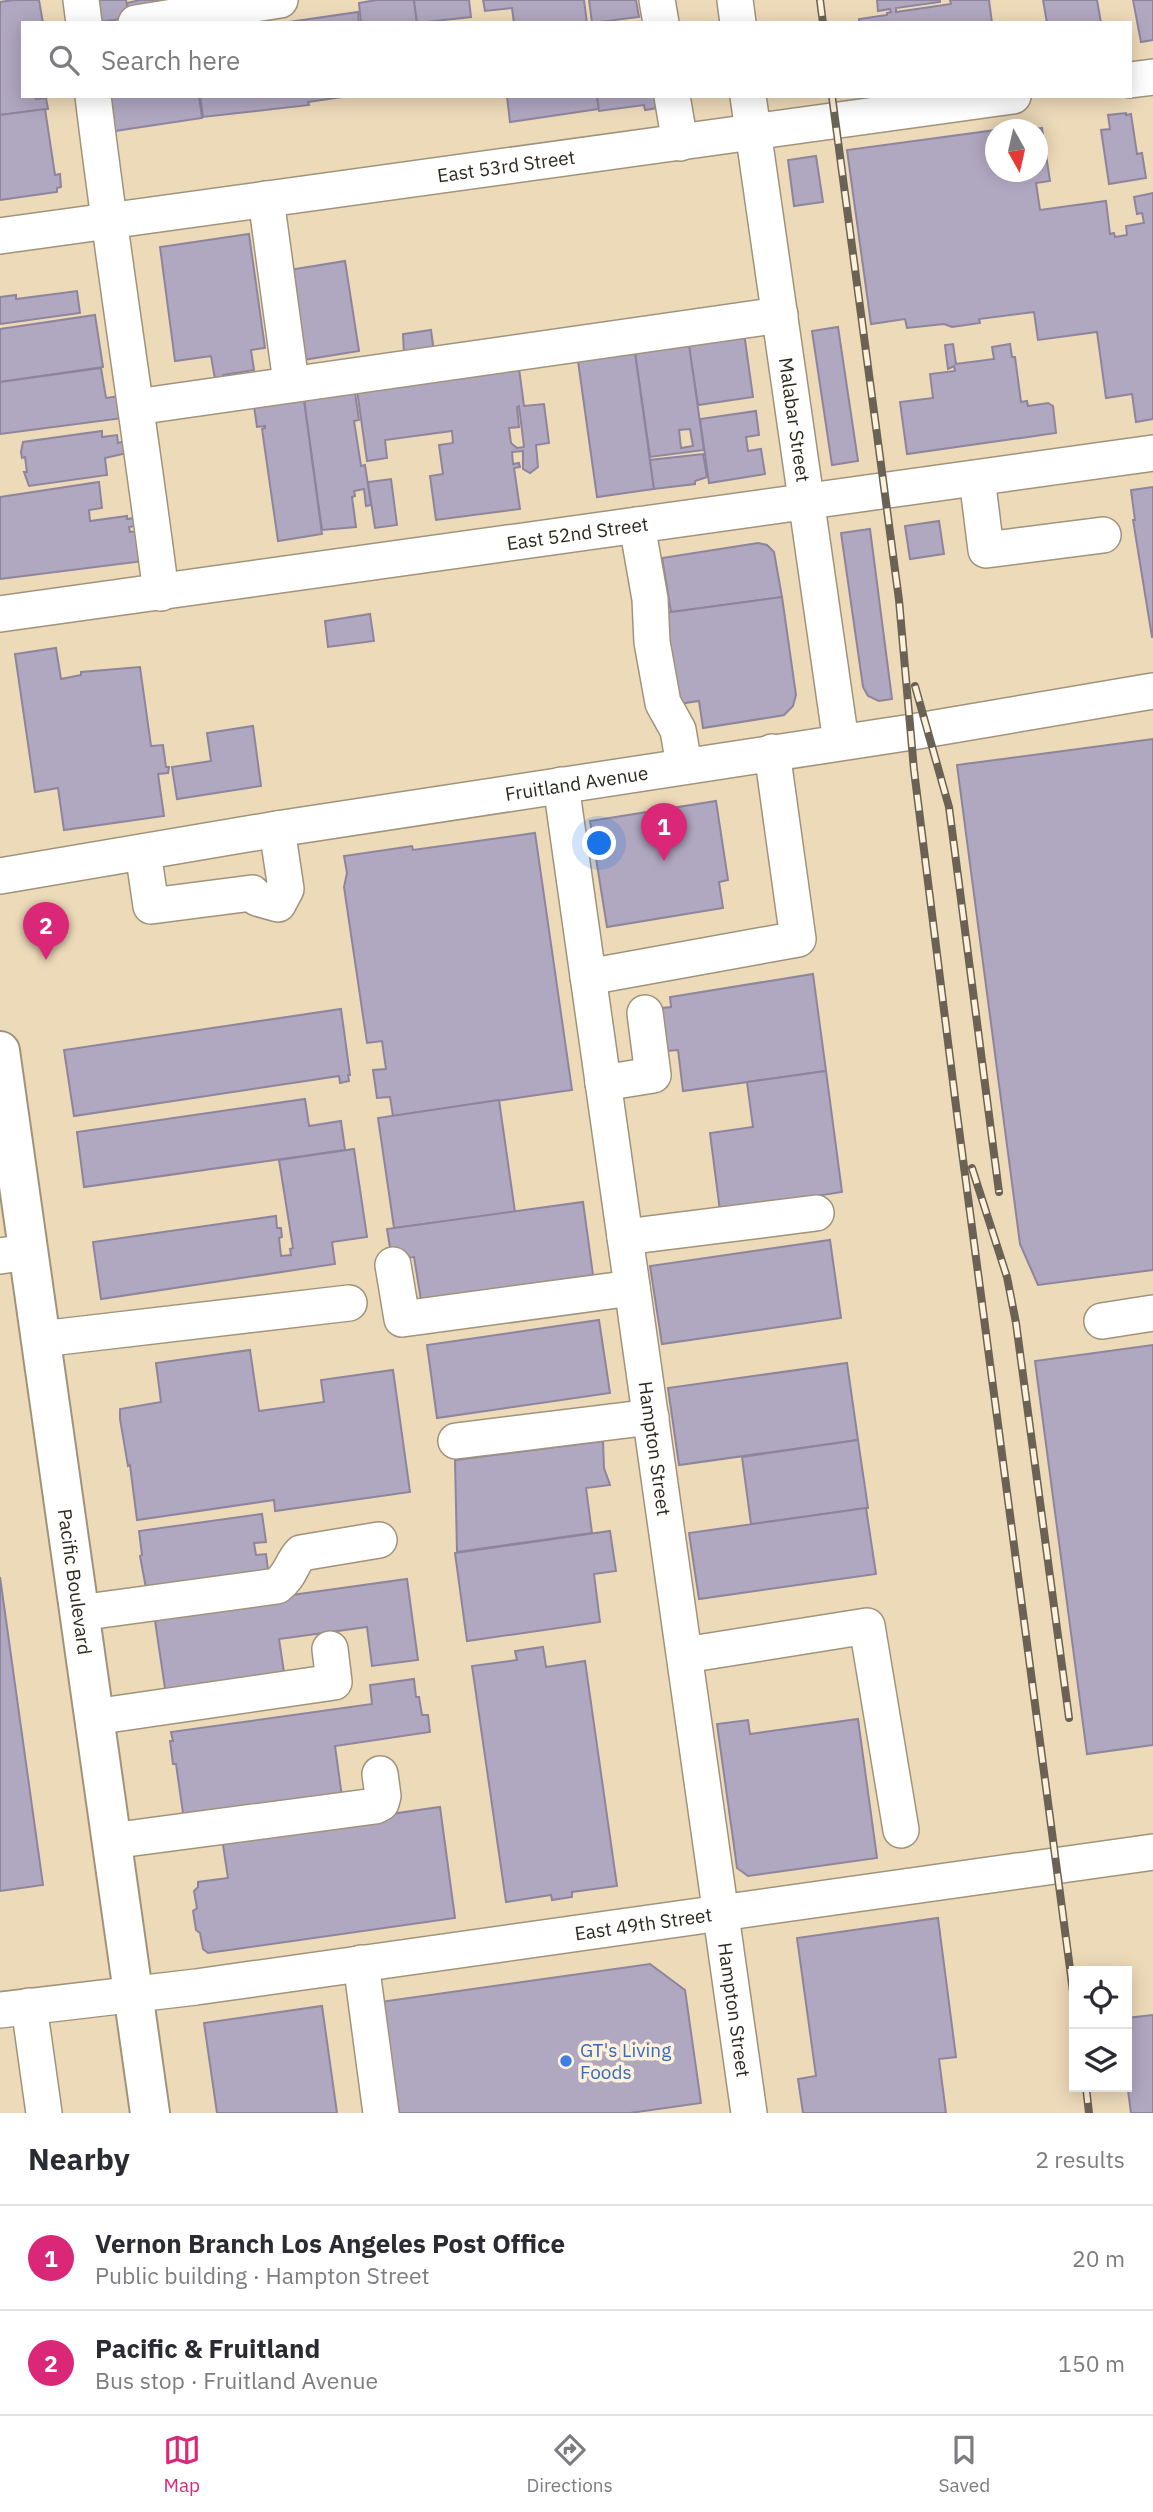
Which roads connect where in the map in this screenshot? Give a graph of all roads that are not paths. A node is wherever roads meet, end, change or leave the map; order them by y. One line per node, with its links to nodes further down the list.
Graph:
1 (81, 0): 5 (street)
2 (281, 0): 6 (street)
3 (657, 0): 7 (street)
4 (735, 0): 8 (street)
5 (84, 21)
6 (149, 21)
7 (661, 21)
8 (738, 21)
9 (1153, 77): 10 (street)
10 (1132, 80)
11 (93, 98): 18 (street)
12 (673, 98): 16 (street)
13 (748, 98): 15 (street, Malabar Street)
14 (999, 98): 15 (street, East 53rd Street)
15 (754, 132): 16 (street, East 53rd Street); 20 (street, Malabar Street)
16 (680, 142): 17 (street, East 53rd Street)
17 (266, 200): 18 (street, East 53rd Street); 21 (street)
18 (108, 221): 19 (street, East 53rd Street); 22 (street)
19 (0, 236)
20 (780, 315): 22 (street); 25 (street, Malabar Street)
21 (289, 368)
22 (136, 407): 28 (street)
23 (1153, 453): 24 (street, East 52nd Street)
24 (977, 478): 25 (street, East 52nd Street); 27 (street)
25 (806, 502): 26 (street, East 52nd Street); 31 (street, Malabar Street)
26 (638, 525): 28 (street, East 52nd Street); 33 (street)
27 (1103, 535)
28 (161, 593): 29 (street, East 52nd Street)
29 (0, 614)
30 (1153, 691): 31 (street, Fruitland Avenue)
31 (841, 742): 32 (street, Fruitland Avenue)
32 (772, 752): 33 (street, Fruitland Avenue); 38 (street)
33 (684, 765): 34 (street, Fruitland Avenue)
34 (561, 785): 35 (street, Fruitland Avenue); 38 (street, Hampton Street)
35 (276, 829): 36 (street, Fruitland Avenue); 36 (street)
36 (143, 852): 37 (street, Fruitland Avenue)
37 (0, 876)
38 (589, 977): 41 (street, Hampton Street)
39 (645, 1013): 41 (street)
40 (0, 1051): 44 (main road, Pacific Boulevard)
41 (603, 1083): 43 (street, Hampton Street)
42 (816, 1213): 43 (street)
43 (625, 1237): 46 (street, Hampton Street)
44 (14, 1254): 50 (main road, Pacific Boulevard)
45 (393, 1265): 46 (street)
46 (632, 1288): 51 (street, Hampton Street)
47 (349, 1303): 50 (street)
48 (1153, 1314): 49 (street)
49 (1102, 1321)
50 (41, 1339): 54 (main road, Pacific Boulevard)
51 (651, 1417): 52 (street); 56 (street, Hampton Street)
52 (456, 1441)
53 (379, 1540): 54 (street)
54 (79, 1613): 57 (main road, Pacific Boulevard)
55 (330, 1649): 57 (street)
56 (685, 1656): 59 (street); 62 (street, Hampton Street)
57 (94, 1717): 60 (main road, Pacific Boulevard)
58 (380, 1774): 60 (street)
59 (901, 1830)
60 (111, 1841): 64 (main road, Pacific Boulevard)
61 (1153, 1852): 62 (street, East 49th Street)
62 (721, 1913): 63 (street, East 49th Street); 69 (street, Hampton Street)
63 (361, 1963): 64 (street, East 49th Street); 68 (street)
64 (133, 1995): 65 (street, East 49th Street); 67 (main road, Pacific Boulevard)
65 (15, 2008): 66 (street)
66 (44, 2113)
67 (150, 2113)
68 (381, 2113)
69 (749, 2113)

